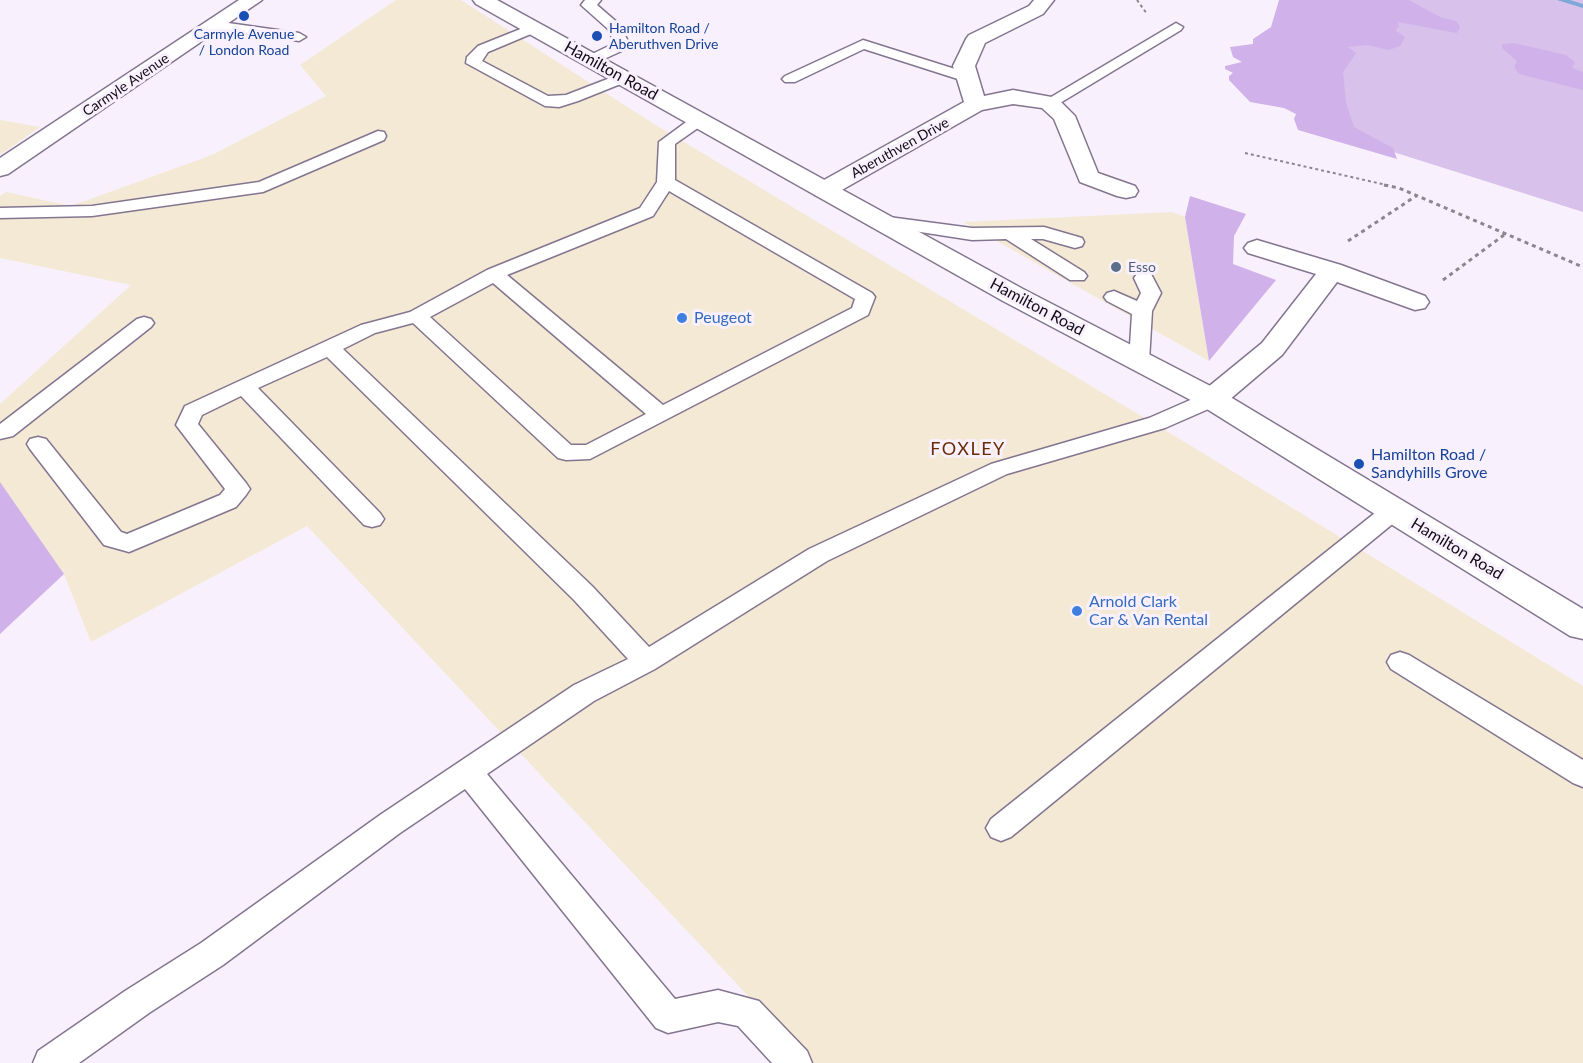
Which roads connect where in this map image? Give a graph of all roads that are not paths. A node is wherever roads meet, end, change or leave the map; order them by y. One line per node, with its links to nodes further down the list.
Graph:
1 (252, 0): 5 (street, Carmyle Avenue)
2 (483, 0): 7 (street, Hamilton Road)
3 (594, 0): 9 (lane)
4 (1044, 0): 11 (street)
5 (214, 25): 8 (lane); 17 (street, Carmyle Avenue)
6 (1176, 27): 13 (lane)
7 (533, 28): 9 (street, Hamilton Road); 10 (lane)
8 (299, 37)
9 (591, 60): 10 (street, Hamilton Road)
10 (623, 78): 15 (street, Hamilton Road)
11 (969, 78): 12 (lane); 14 (street)
12 (790, 80)
13 (1049, 103): 14 (street, Aberuthven Drive); 20 (street)
14 (975, 105): 19 (street, Aberuthven Drive)
15 (699, 120): 18 (lane); 19 (street, Hamilton Road)
16 (378, 136): 21 (lane)
17 (0, 169)
18 (666, 182): 27 (lane); 39 (lane)
19 (824, 190): 22 (street, Hamilton Road)
20 (1126, 191)
21 (0, 213)
22 (881, 221): 23 (lane); 36 (street, Hamilton Road)
23 (1011, 234): 24 (lane); 28 (lane)
24 (1075, 242)
25 (1257, 248): 26 (street)
26 (1332, 271): 31 (street); 38 (street)
27 (494, 274): 33 (lane); 39 (lane)
28 (1077, 276)
29 (1144, 278): 32 (lane)
30 (1114, 297): 32 (lane)
31 (1415, 302)
32 (1142, 311): 36 (lane)
33 (417, 316): 35 (lane); 39 (lane)
34 (144, 323): 40 (lane)
35 (330, 348): 37 (lane); 45 (lane)
36 (1139, 361): 38 (street, Hamilton Road)
37 (244, 386): 41 (lane); 43 (lane)
38 (1212, 399): 42 (street, Hamilton Road); 45 (lane)
39 (662, 415)
40 (0, 432)
41 (38, 444)
42 (1393, 511): 44 (street, Hamilton Road); 49 (lane)
43 (372, 519)
44 (1583, 626)
45 (646, 662): 47 (lane)
46 (1401, 662): 48 (lane)
47 (468, 771): 50 (lane); 51 (lane)
48 (1583, 775)
49 (1001, 828)
50 (50, 1063)
51 (795, 1063)

